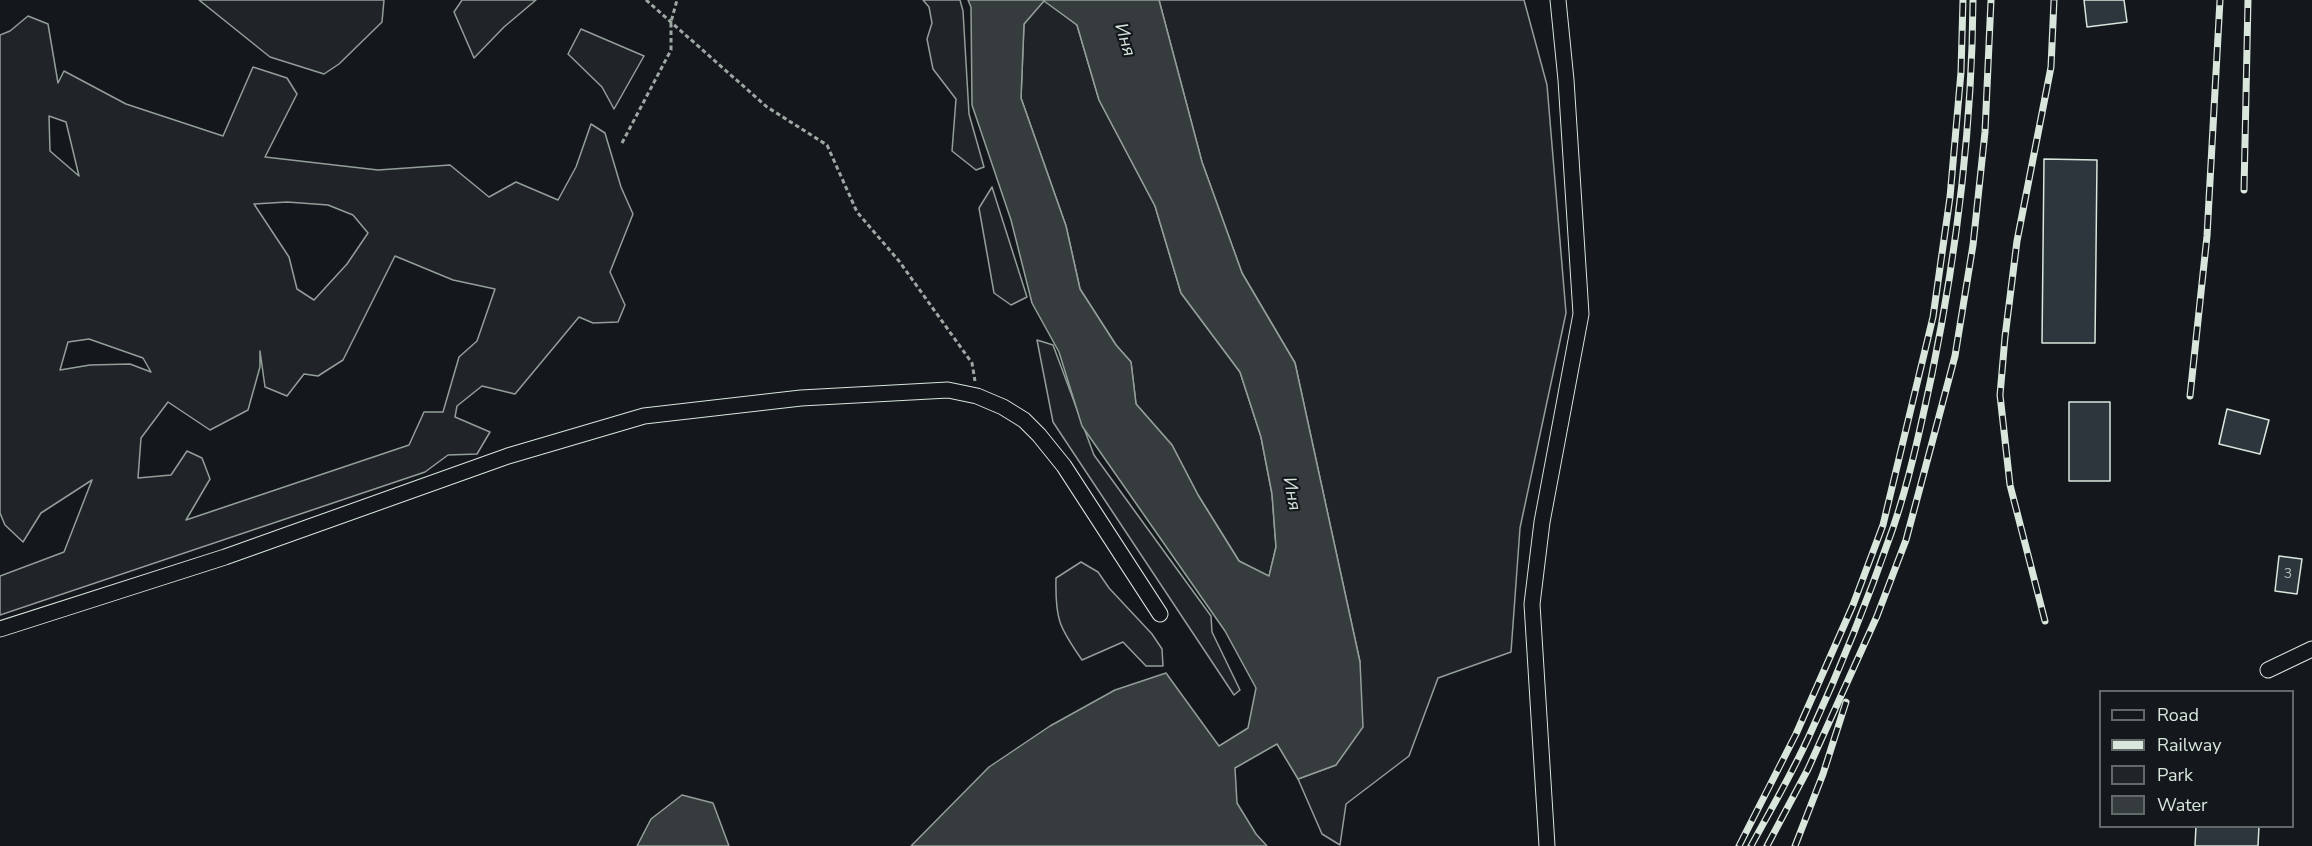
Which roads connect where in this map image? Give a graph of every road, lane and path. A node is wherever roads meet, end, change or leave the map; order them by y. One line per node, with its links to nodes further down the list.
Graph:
1 (646, 0): 4 (path)
2 (677, 0): 4 (path)
3 (1558, 0): 11 (street)
4 (671, 22): 5 (path); 6 (path)
5 (622, 143)
6 (977, 396): 7 (street); 8 (street)
7 (1161, 614)
8 (0, 630)
9 (2312, 649): 10 (street)
10 (2268, 670)
11 (1547, 846)

